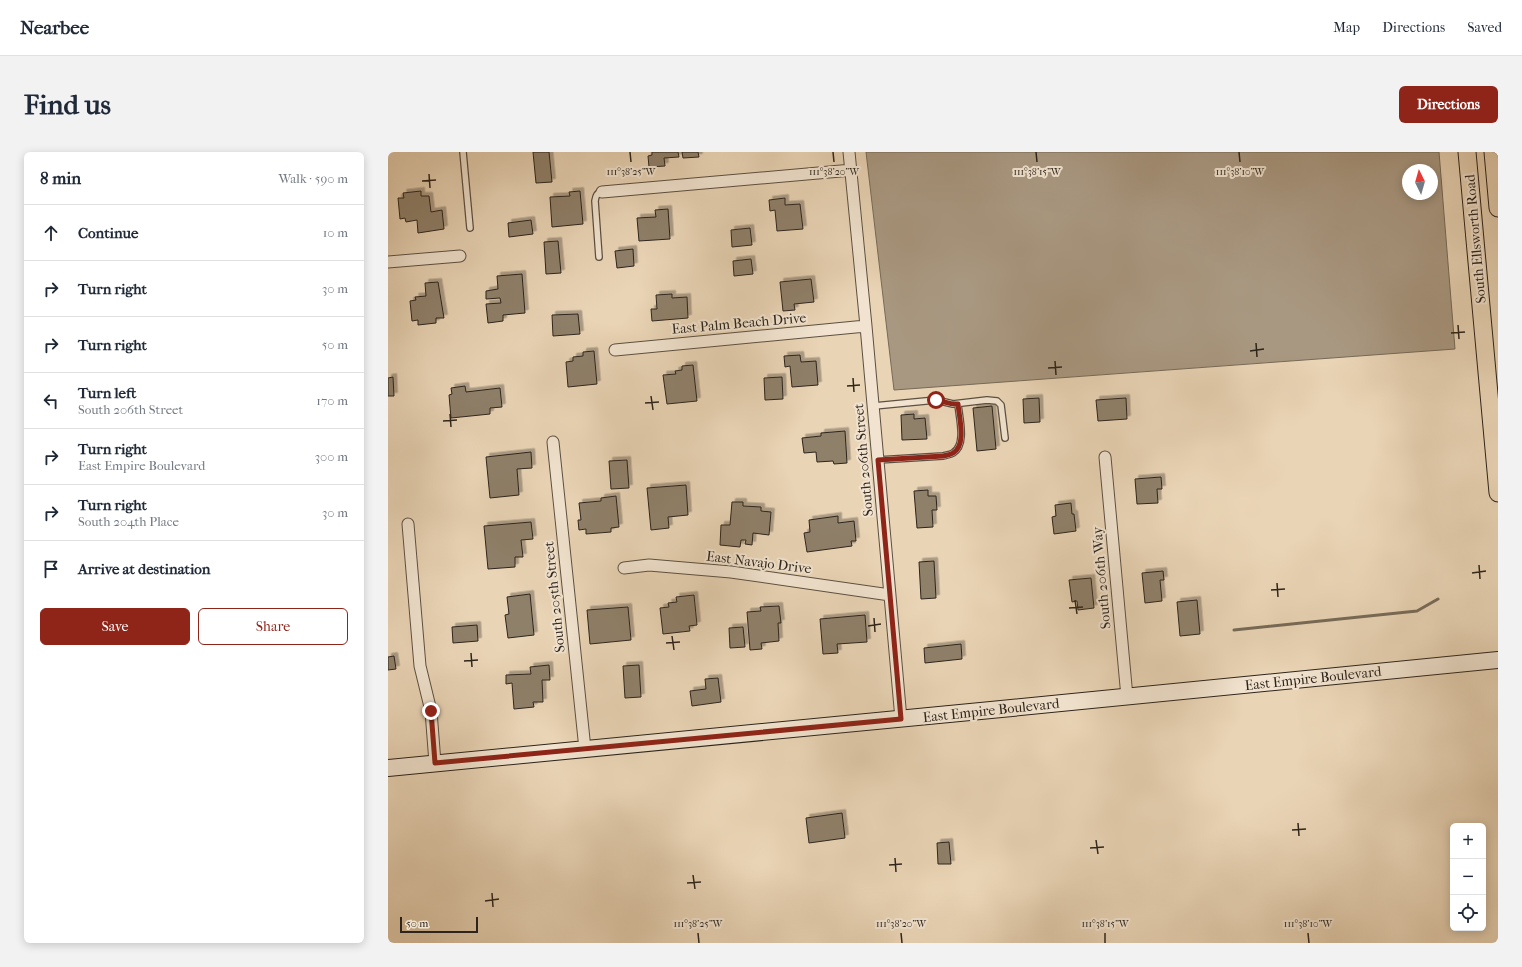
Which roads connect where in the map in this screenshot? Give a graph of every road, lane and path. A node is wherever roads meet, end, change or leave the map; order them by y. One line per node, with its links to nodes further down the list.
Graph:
1 (463, 152): 8 (lane)
2 (850, 152): 5 (street, South 206th Street)
3 (1467, 152): 20 (main road, South Ellsworth Road)
4 (1493, 152): 7 (main road, South Ellsworth Road)
5 (852, 170): 6 (street); 12 (street, South 206th Street)
6 (602, 192): 10 (lane)
7 (1498, 208)
8 (470, 228)
9 (460, 256): 11 (street)
10 (599, 257)
11 (388, 262)
12 (866, 326): 13 (street, East Palm Beach Drive); 15 (street, South 206th Street)
13 (615, 350)
14 (958, 404): 15 (lane); 16 (lane); 19 (lane)
15 (874, 406): 19 (street, South 206th Street)
16 (1005, 438)
17 (553, 442): 27 (street, South 205th Street)
18 (1105, 457): 25 (street, South 206th Way)
19 (878, 460): 23 (street, South 206th Street)
20 (1498, 493)
21 (408, 524): 28 (street)
22 (624, 568): 23 (street, East Navajo Drive)
23 (890, 595): 26 (street, South 206th Street)
24 (1498, 660): 25 (main road, East Empire Boulevard)
25 (1127, 697): 26 (main road, East Empire Boulevard)
26 (901, 719): 27 (main road, East Empire Boulevard)
27 (585, 749): 28 (main road, East Empire Boulevard)
28 (435, 763): 29 (main road, East Empire Boulevard)
29 (388, 768)

